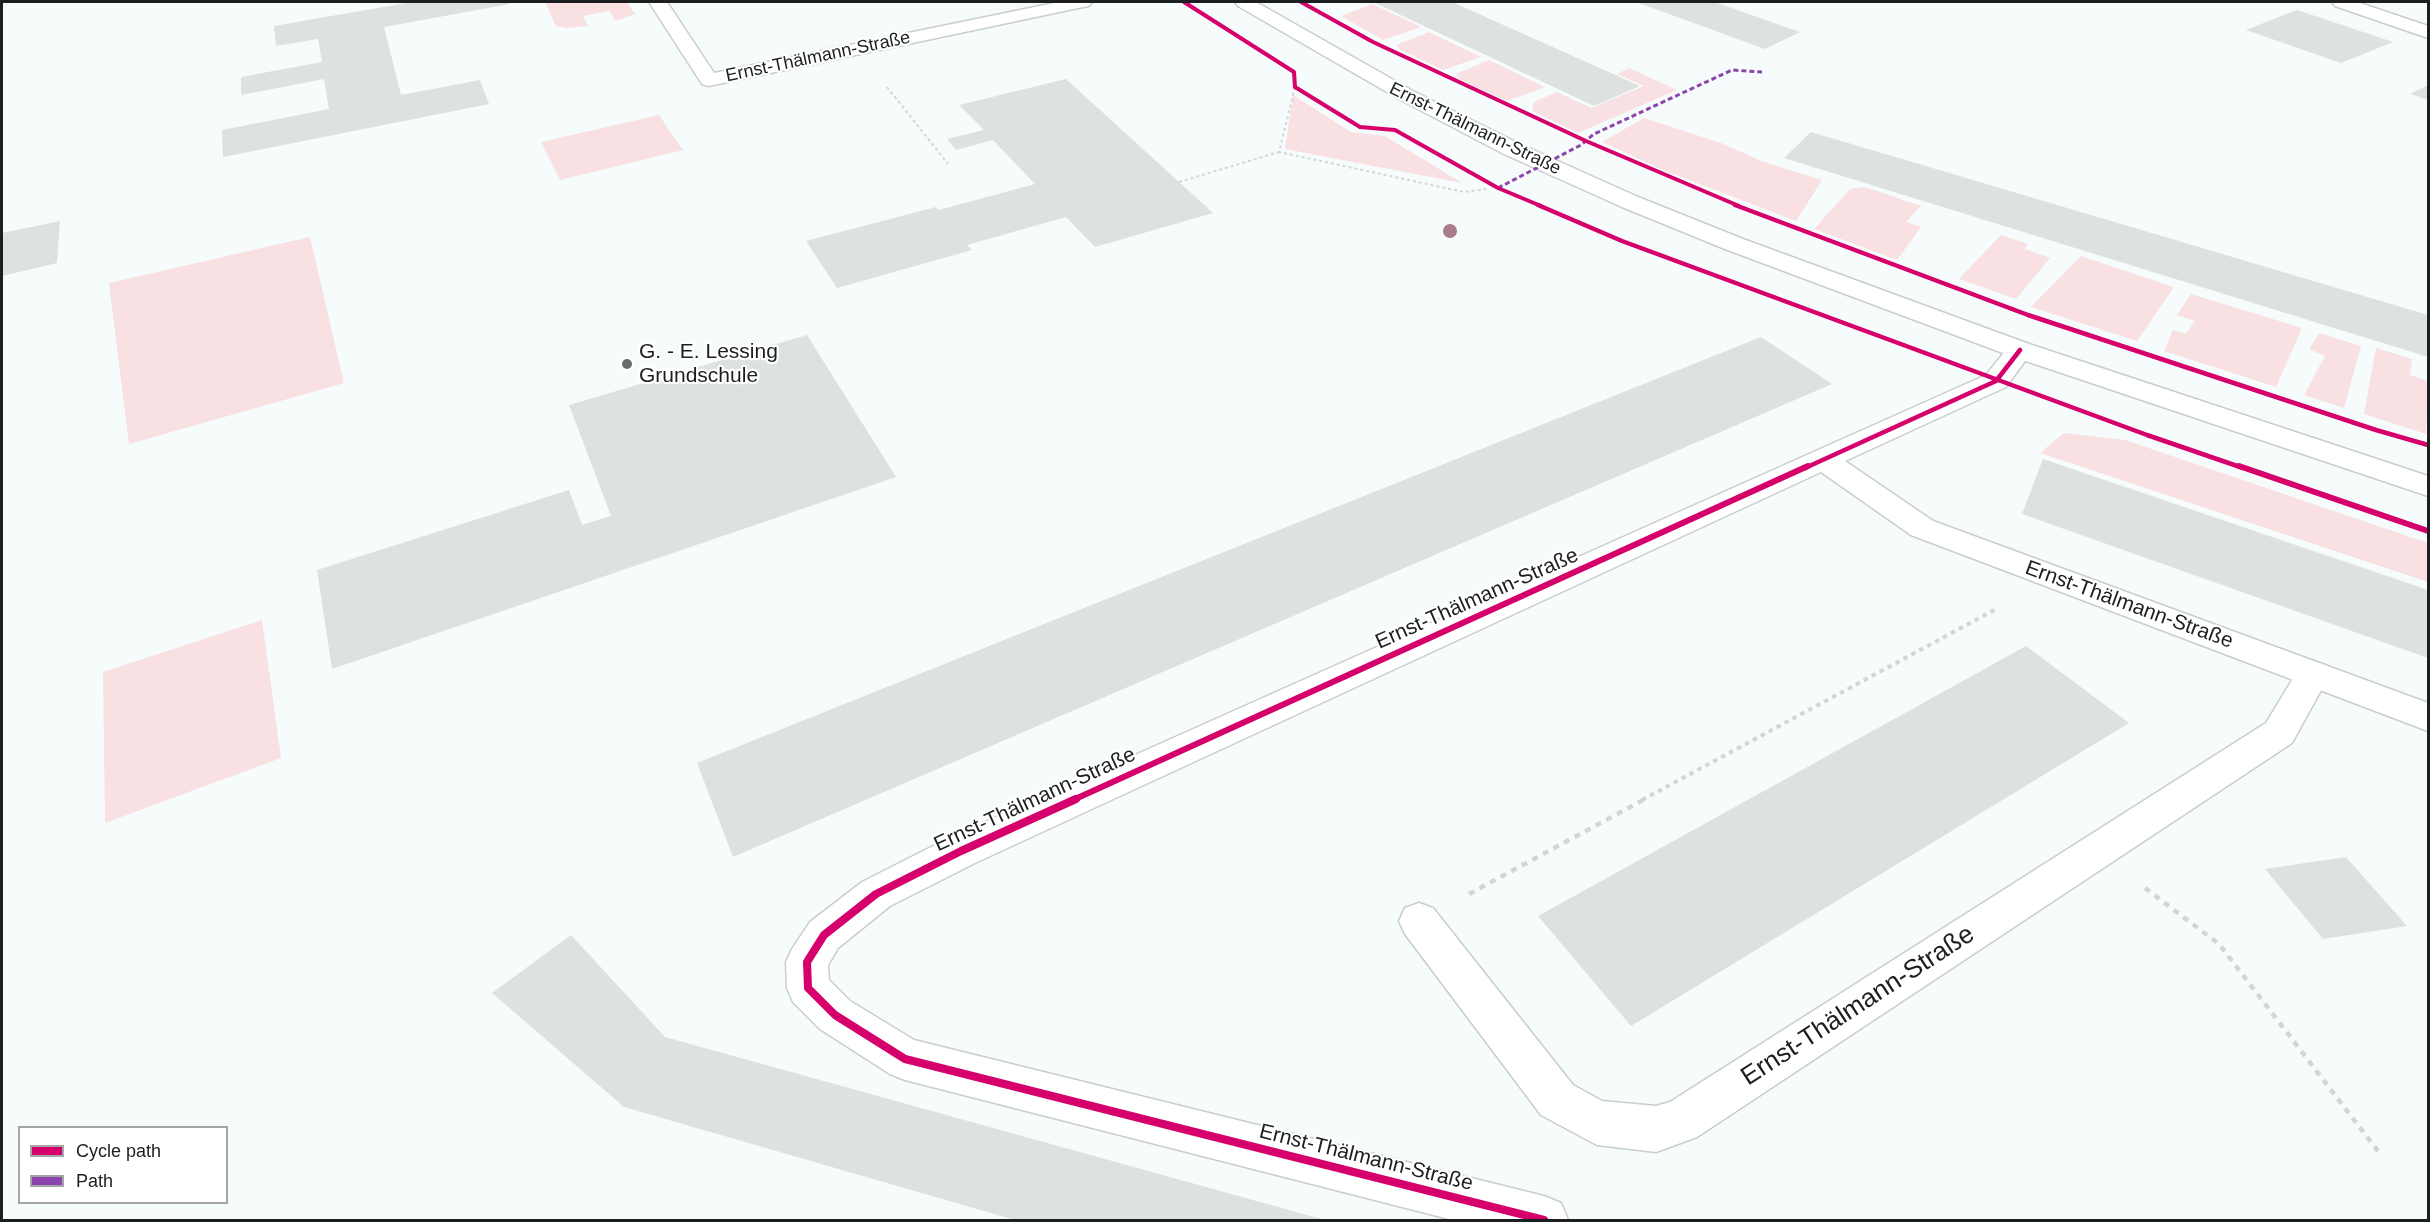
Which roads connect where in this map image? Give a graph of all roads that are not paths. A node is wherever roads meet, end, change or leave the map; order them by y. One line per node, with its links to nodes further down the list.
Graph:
1 (658, 2): 6 (street, Ernst-Thälmann-Straße)
2 (1003, 2): 6 (street)
3 (1083, 2): 6 (street, Ernst-Thälmann-Straße)
4 (1244, 2): 8 (street, Ernst-Thälmann-Straße)
5 (2342, 2): 7 (street)
6 (1018, 15)
7 (2428, 32)
8 (2020, 350): 9 (street, Ernst-Thälmann-Straße); 10 (street, Ernst-Thälmann-Straße)
9 (1823, 460): 11 (street, Ernst-Thälmann-Straße); 14 (street, Ernst-Thälmann-Straße)
10 (2428, 486)
11 (2313, 674): 12 (street, Ernst-Thälmann-Straße); 13 (street, Ernst-Thälmann-Straße)
12 (2428, 717)
13 (1419, 921)
14 (1544, 1221)

